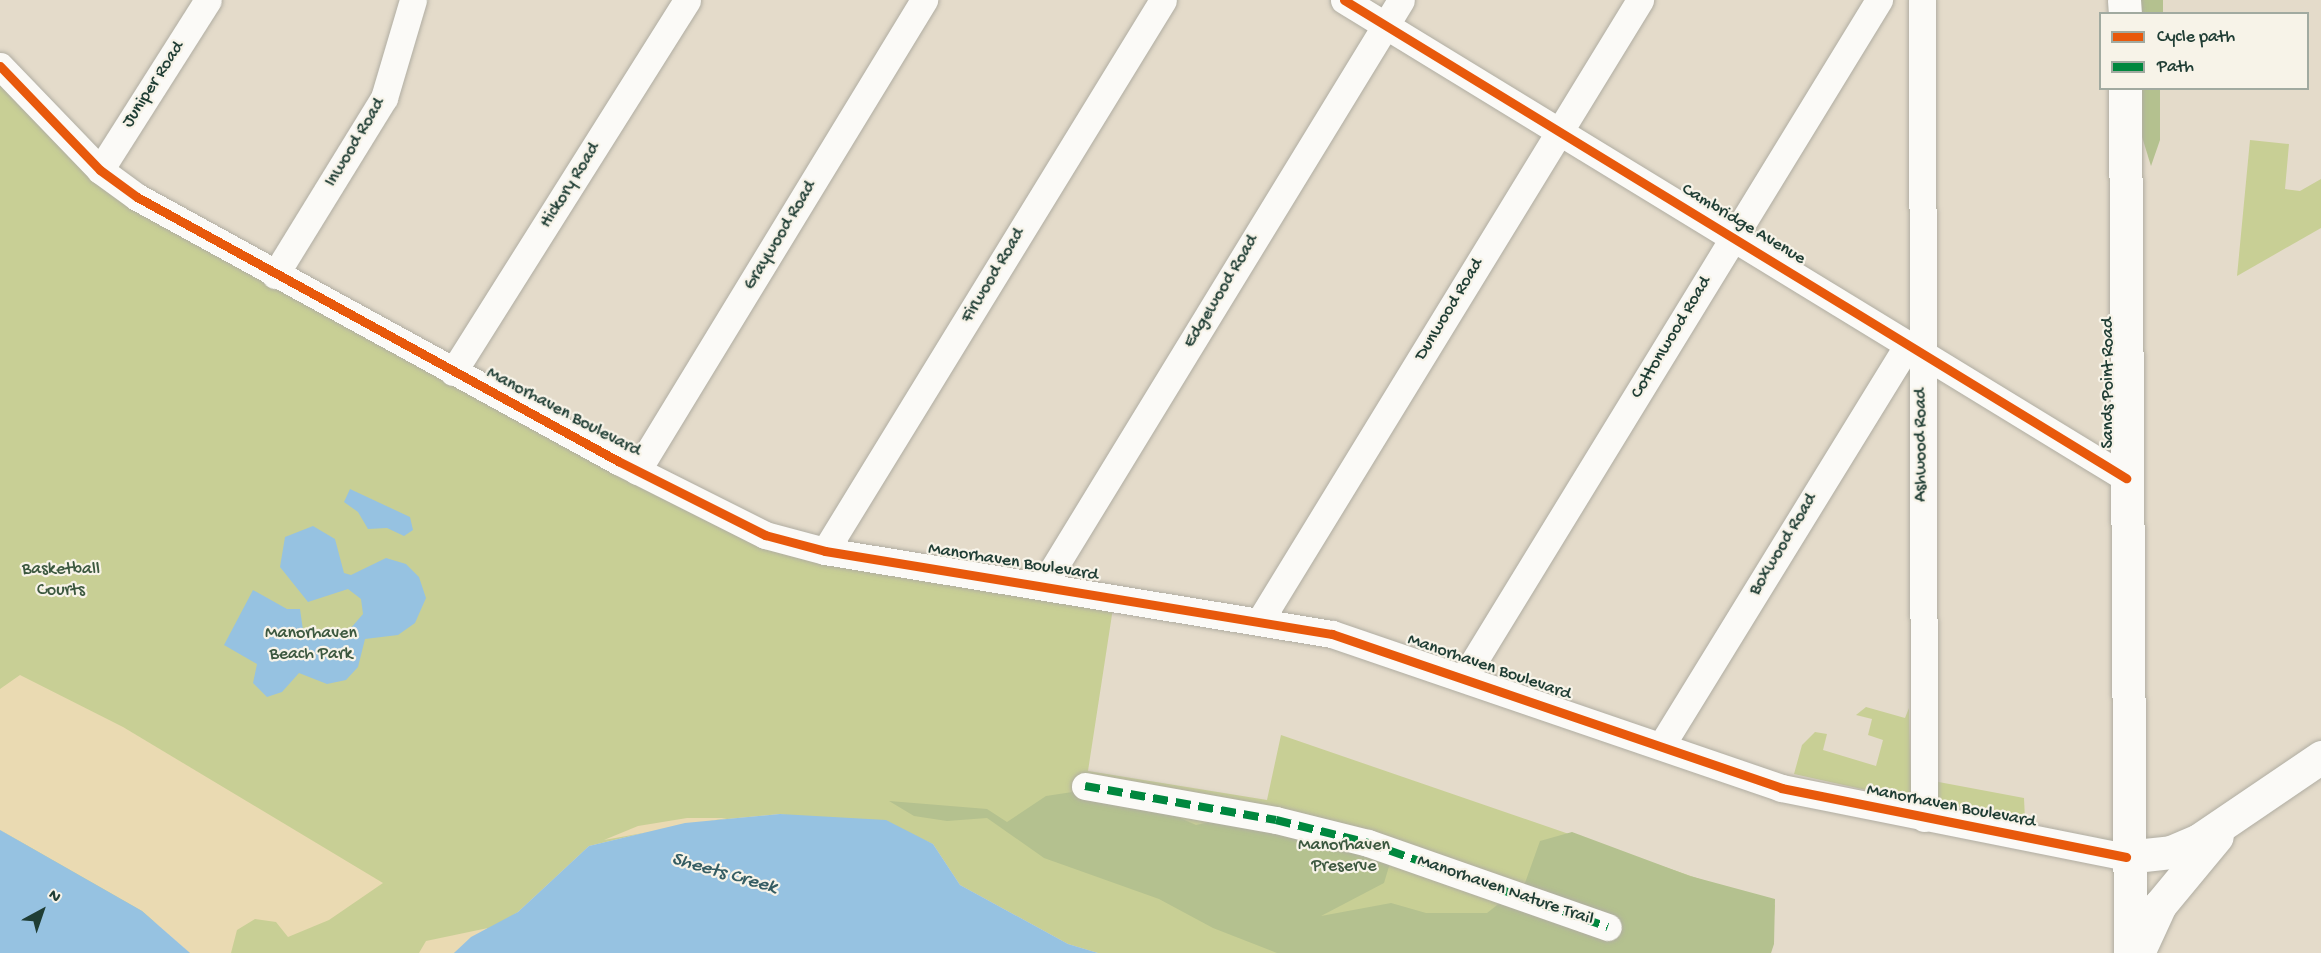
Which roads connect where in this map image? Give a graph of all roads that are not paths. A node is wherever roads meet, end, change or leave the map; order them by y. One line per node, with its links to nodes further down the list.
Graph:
1 (208, 0): 15 (street, Juniper Road)
2 (413, 0): 17 (street, Inwood Road)
3 (687, 0): 19 (street, Hickory Road)
4 (924, 0): 20 (street, Graywood Road)
5 (1163, 0): 22 (street, Firwood Road)
6 (1344, 0): 11 (street, Cambridge Avenue)
7 (1401, 0): 11 (street, Edgewood Road)
8 (1640, 0): 14 (street, Dunwood Road)
9 (1879, 0): 16 (street, Cottonwood Road)
10 (1922, 0): 18 (street, Ashwood Road)
11 (1385, 26): 14 (street, Cambridge Avenue); 23 (street, Edgewood Road)
12 (0, 66): 15 (street, Manorhaven Boulevard)
13 (2125, 90): 21 (main road, Sands Point Road)
14 (1559, 132): 16 (street, Cambridge Avenue); 24 (street, Dunwood Road)
15 (100, 170): 17 (street, Manorhaven Boulevard)
16 (1733, 238): 18 (street, Cambridge Avenue); 25 (street, Cottonwood Road)
17 (275, 274): 19 (street, Manorhaven Boulevard)
18 (1915, 350): 21 (street, Cambridge Avenue); 26 (street, Boxwood Road); 29 (street, Ashwood Road)
19 (453, 372): 20 (street, Manorhaven Boulevard)
20 (637, 471): 22 (street, Manorhaven Boulevard)
21 (2126, 478): 31 (main road, Sands Point Road)
22 (825, 551): 23 (street, Manorhaven Boulevard)
23 (1044, 584): 24 (street, Manorhaven Boulevard)
24 (1261, 620): 25 (street, Manorhaven Boulevard)
25 (1465, 676): 26 (street, Manorhaven Boulevard)
26 (1662, 746): 29 (street, Manorhaven Boulevard)
27 (2321, 757): 30 (main road)
28 (1085, 786): 32 (street, Manorhaven Nature Trail)
29 (1924, 818): 31 (street, Manorhaven Boulevard)
30 (2224, 827): 31 (main road); 34 (main road)
31 (2126, 857): 33 (main road, Sands Point Road)
32 (1608, 927)
33 (2130, 953)
34 (2138, 953)

